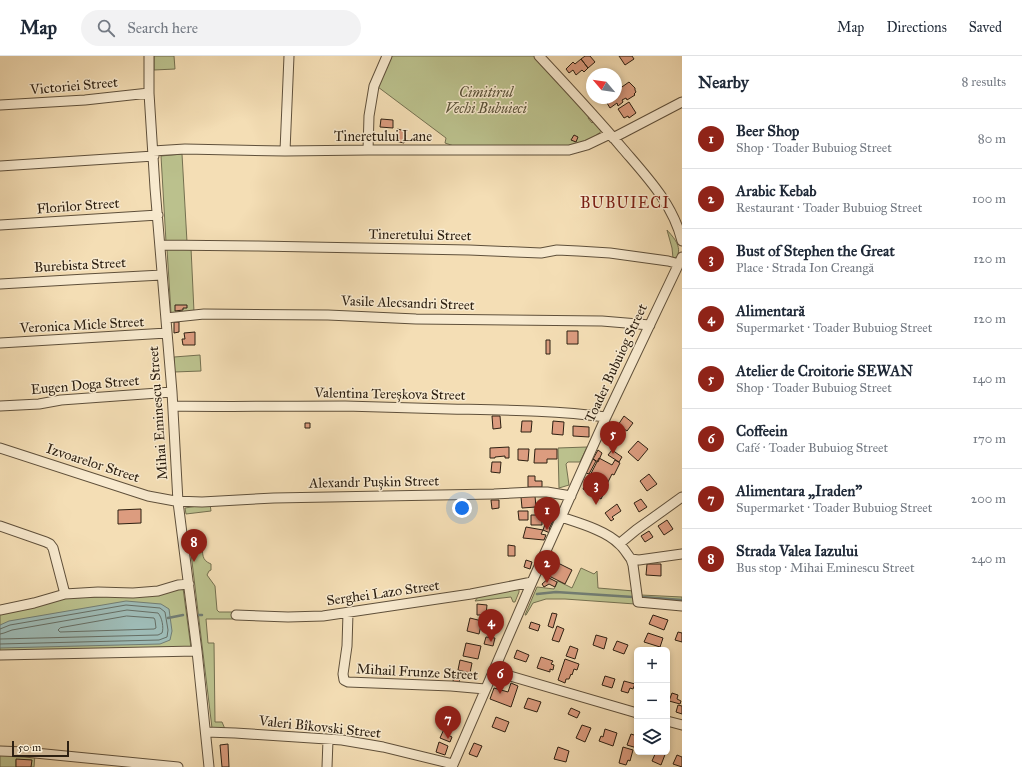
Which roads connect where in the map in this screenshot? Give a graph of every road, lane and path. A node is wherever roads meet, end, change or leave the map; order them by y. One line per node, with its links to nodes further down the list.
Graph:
1 (149, 56): 5 (street, Mihai Eminescu Street)
2 (289, 56): 10 (street)
3 (387, 56): 9 (street)
4 (539, 56): 8 (street)
5 (149, 93): 7 (street, Victoriei Street); 11 (street, Mihai Eminescu Street)
6 (682, 102): 8 (street, Tineretului Lane)
7 (0, 105)
8 (611, 136): 9 (street, Tineretului Lane); 15 (street)
9 (368, 150): 10 (street, Tineretului Lane)
10 (285, 151): 11 (street, Tineretului Lane)
11 (154, 153): 12 (street, Tineretului Lane); 13 (street, Mihai Eminescu Street)
12 (0, 166)
13 (158, 215): 14 (street, Florilor Street); 16 (street, Mihai Eminescu Street)
14 (0, 225)
15 (682, 241)
16 (160, 245): 17 (street, Tineretului Street); 18 (street, Mihai Eminescu Street)
17 (680, 261): 21 (street, Toader Bubuiog Street)
18 (162, 275): 19 (street, Burebista Street); 20 (street, Mihai Eminescu Street)
19 (0, 284)
20 (166, 318): 21 (street, Vasile Alecsandri Street); 22 (street, Mihai Eminescu Street)
21 (650, 326): 27 (street, Toader Bubuiog Street)
22 (166, 333): 23 (street, Veronica Micle Street); 24 (street, Mihai Eminescu Street)
23 (0, 343)
24 (172, 392): 25 (street, Eugen Doga Street); 26 (street, Mihai Eminescu Street)
25 (0, 406)
26 (173, 406): 27 (street, Valentina Tereșkova Street); 31 (street, Mihai Eminescu Street)
27 (606, 417): 29 (street, Toader Bubuiog Street)
28 (0, 448): 31 (street, Izvoarelor Street)
29 (570, 496): 31 (street, Alexandr Pușkin Street); 32 (street, Toader Bubuiog Street)
30 (682, 497): 34 (street)
31 (178, 502): 38 (street, Mihai Eminescu Street)
32 (562, 516): 34 (street); 37 (street, Toader Bubuiog Street)
33 (0, 526): 39 (street)
34 (620, 544): 36 (street)
35 (682, 554): 36 (street)
36 (631, 559): 40 (street)
37 (532, 582): 42 (street, Serghei Lazo Street); 46 (street, Toader Bubuiog Street)
38 (188, 584): 39 (street); 44 (street, Mihai Eminescu Street)
39 (65, 594): 41 (street)
40 (682, 606)
41 (0, 610)
42 (348, 613): 43 (street, Serghei Lazo Street); 47 (street, Mihail Frunze Street)
43 (236, 615)
44 (197, 651): 45 (street); 51 (street, Mihai Eminescu Street)
45 (0, 655)
46 (493, 671): 47 (street, Toader Bubuiog Street); 48 (street, Mihail Frunze Street)
47 (485, 689): 54 (street, Toader Bubuiog Street)
48 (634, 712)
49 (670, 722): 50 (street)
50 (682, 725)
51 (206, 732): 52 (street, Valeri Bîkovski Street); 56 (street, Mihai Eminescu Street)
52 (328, 740): 54 (street, Valeri Bîkovski Street); 57 (street)
53 (0, 751): 55 (street)
54 (453, 766)
55 (178, 767)
56 (209, 767)
57 (326, 767)

